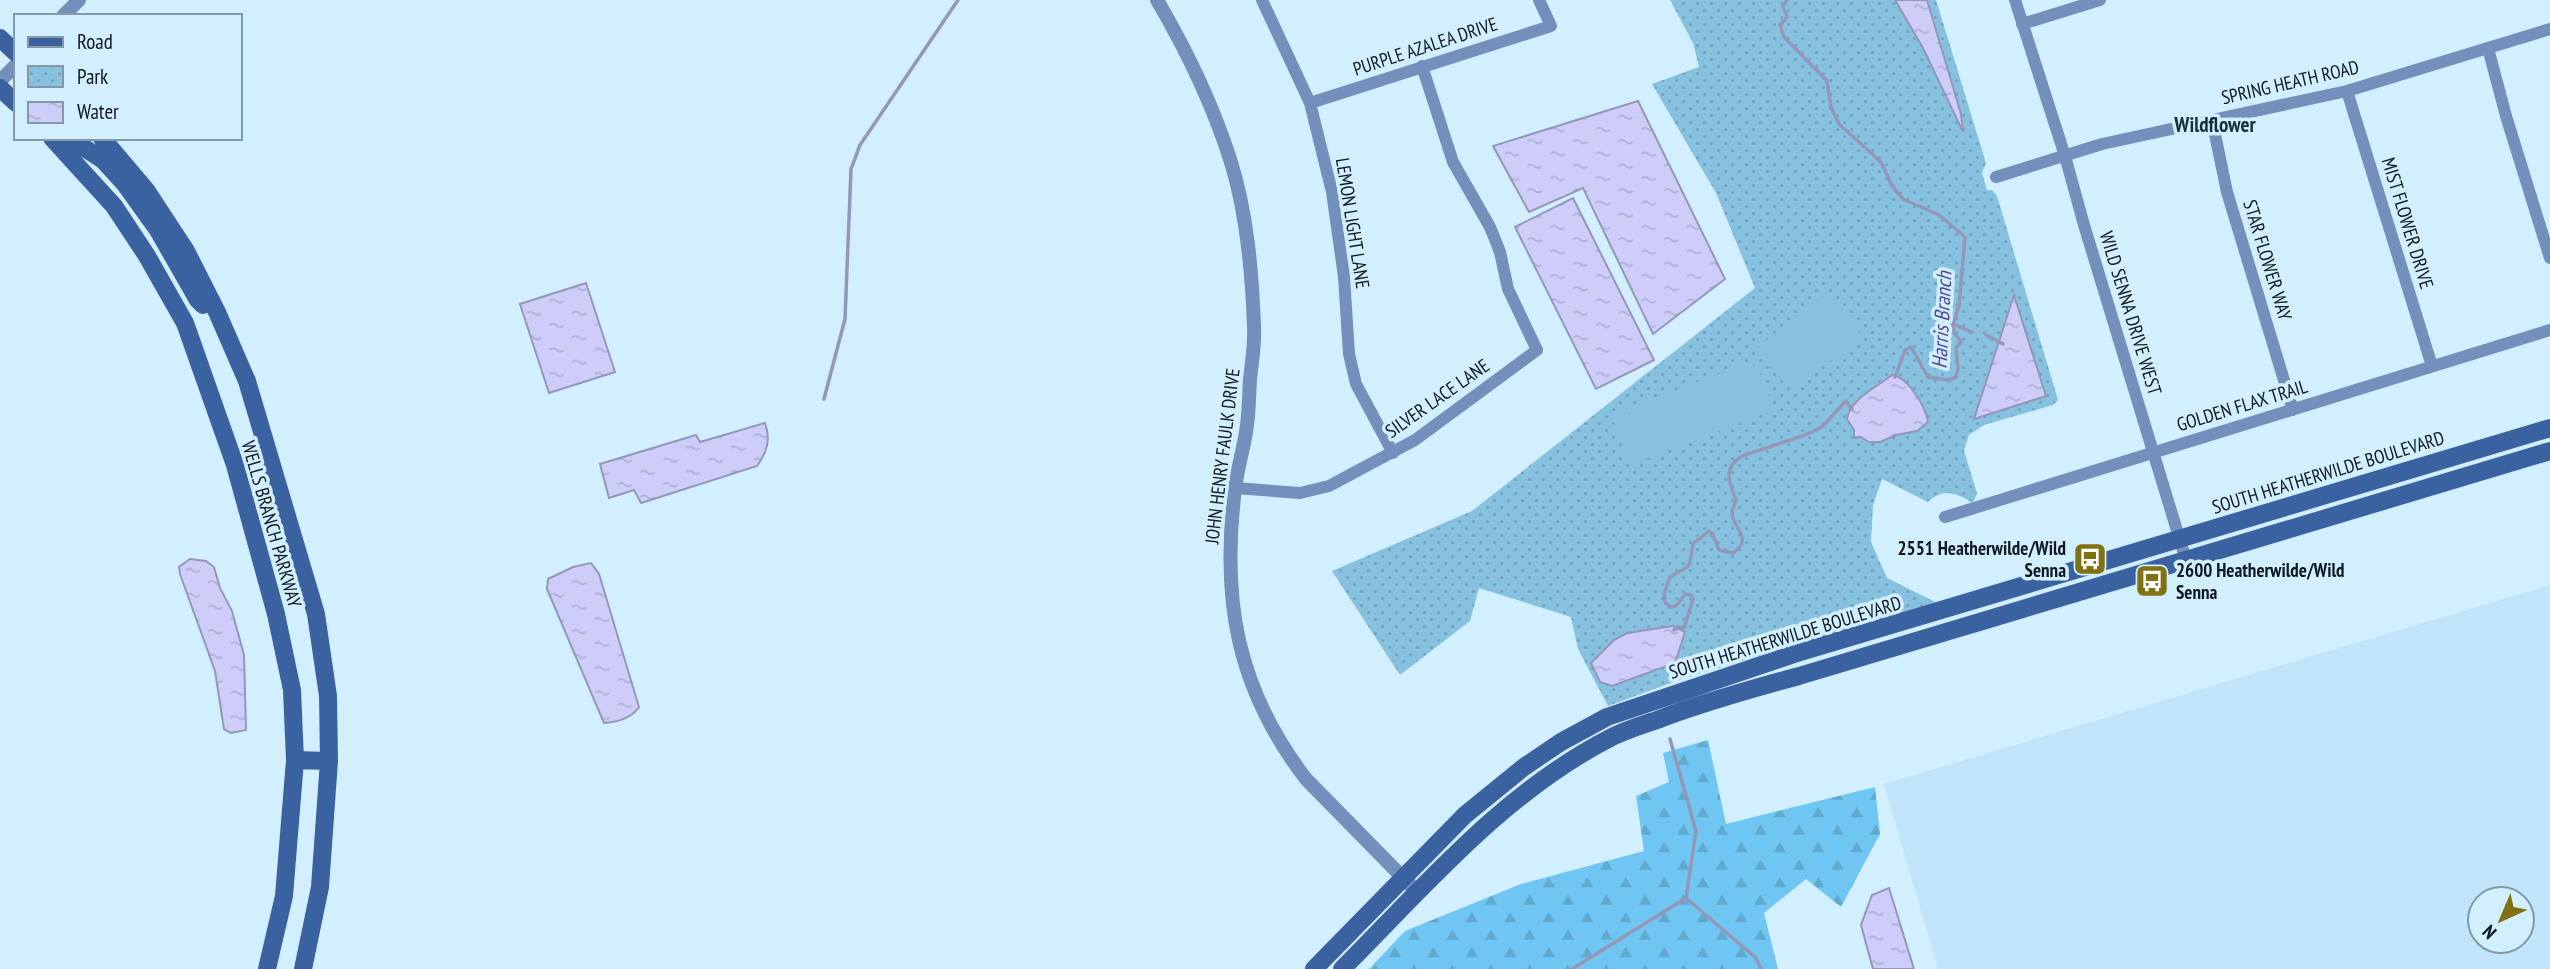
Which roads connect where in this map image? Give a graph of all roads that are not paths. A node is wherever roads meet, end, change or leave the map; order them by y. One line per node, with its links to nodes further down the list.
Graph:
1 (79, 0): 7 (street)
2 (1157, 0): 35 (street, JOHN HENRY FAULK DRIVE)
3 (1262, 0): 19 (street, LEMON LIGHT LANE)
4 (1539, 0): 13 (street, PURPLE AZALEA DRIVE)
5 (2015, 0): 8 (street, WILD SENNA DRIVE WEST)
6 (2099, 0): 8 (street)
7 (66, 14)
8 (2022, 24): 24 (street, WILD SENNA DRIVE WEST)
9 (2550, 29): 11 (street, SPRING HEATH ROAD)
10 (0, 38): 12 (main road)
11 (2488, 48): 17 (street, SPRING HEATH ROAD); 26 (street)
12 (14, 51)
13 (1422, 66): 19 (street, PURPLE AZALEA DRIVE); 33 (street, SILVER LACE LANE)
14 (14, 67): 15 (street)
15 (0, 82)
16 (0, 88): 18 (main road)
17 (2347, 91): 20 (street, SPRING HEATH ROAD); 29 (street, MIST FLOWER DRIVE)
18 (14, 101)
19 (1310, 103): 33 (street, LEMON LIGHT LANE)
20 (2212, 120): 24 (street, SPRING HEATH ROAD); 30 (street, STAR FLOWER WAY)
21 (54, 140): 41 (main road, WELLS BRANCH PARKWAY)
22 (72, 140): 27 (main road)
23 (104, 140): 27 (main road, WELLS BRANCH PARKWAY)
24 (2065, 156): 25 (street, SPRING HEATH ROAD); 34 (street, WILD SENNA DRIVE WEST)
25 (1996, 177)
26 (2550, 258)
27 (215, 308): 42 (main road, WELLS BRANCH PARKWAY)
28 (2550, 330): 29 (street, GOLDEN FLAX TRAIL)
29 (2432, 366): 30 (street, GOLDEN FLAX TRAIL)
30 (2293, 410): 34 (street, GOLDEN FLAX TRAIL)
31 (2550, 428): 37 (main road, SOUTH HEATHERWILDE BOULEVARD)
32 (2550, 451): 38 (main road, SOUTH HEATHERWILDE BOULEVARD)
33 (1393, 453): 35 (street, SILVER LACE LANE)
34 (2153, 453): 36 (street, GOLDEN FLAX TRAIL); 37 (street, WILD SENNA DRIVE WEST)
35 (1235, 488): 43 (street, JOHN HENRY FAULK DRIVE)
36 (1945, 517)
37 (2180, 538): 38 (street, WILD SENNA DRIVE WEST); 39 (main road, SOUTH HEATHERWILDE BOULEVARD)
38 (2186, 560): 40 (main road, SOUTH HEATHERWILDE BOULEVARD)
39 (1794, 654): 40 (main road); 43 (main road, SOUTH HEATHERWILDE BOULEVARD)
40 (1799, 676): 44 (main road, SOUTH HEATHERWILDE BOULEVARD)
41 (295, 760): 42 (main road); 45 (main road, WELLS BRANCH PARKWAY)
42 (329, 761): 46 (main road, WELLS BRANCH PARKWAY)
43 (1403, 878): 44 (street, JOHN HENRY FAULK DRIVE); 47 (main road, SOUTH HEATHERWILDE BOULEVARD)
44 (1418, 893): 48 (main road, SOUTH HEATHERWILDE BOULEVARD)
45 (267, 969)
46 (303, 969)
47 (1314, 969)
48 (1342, 969)

